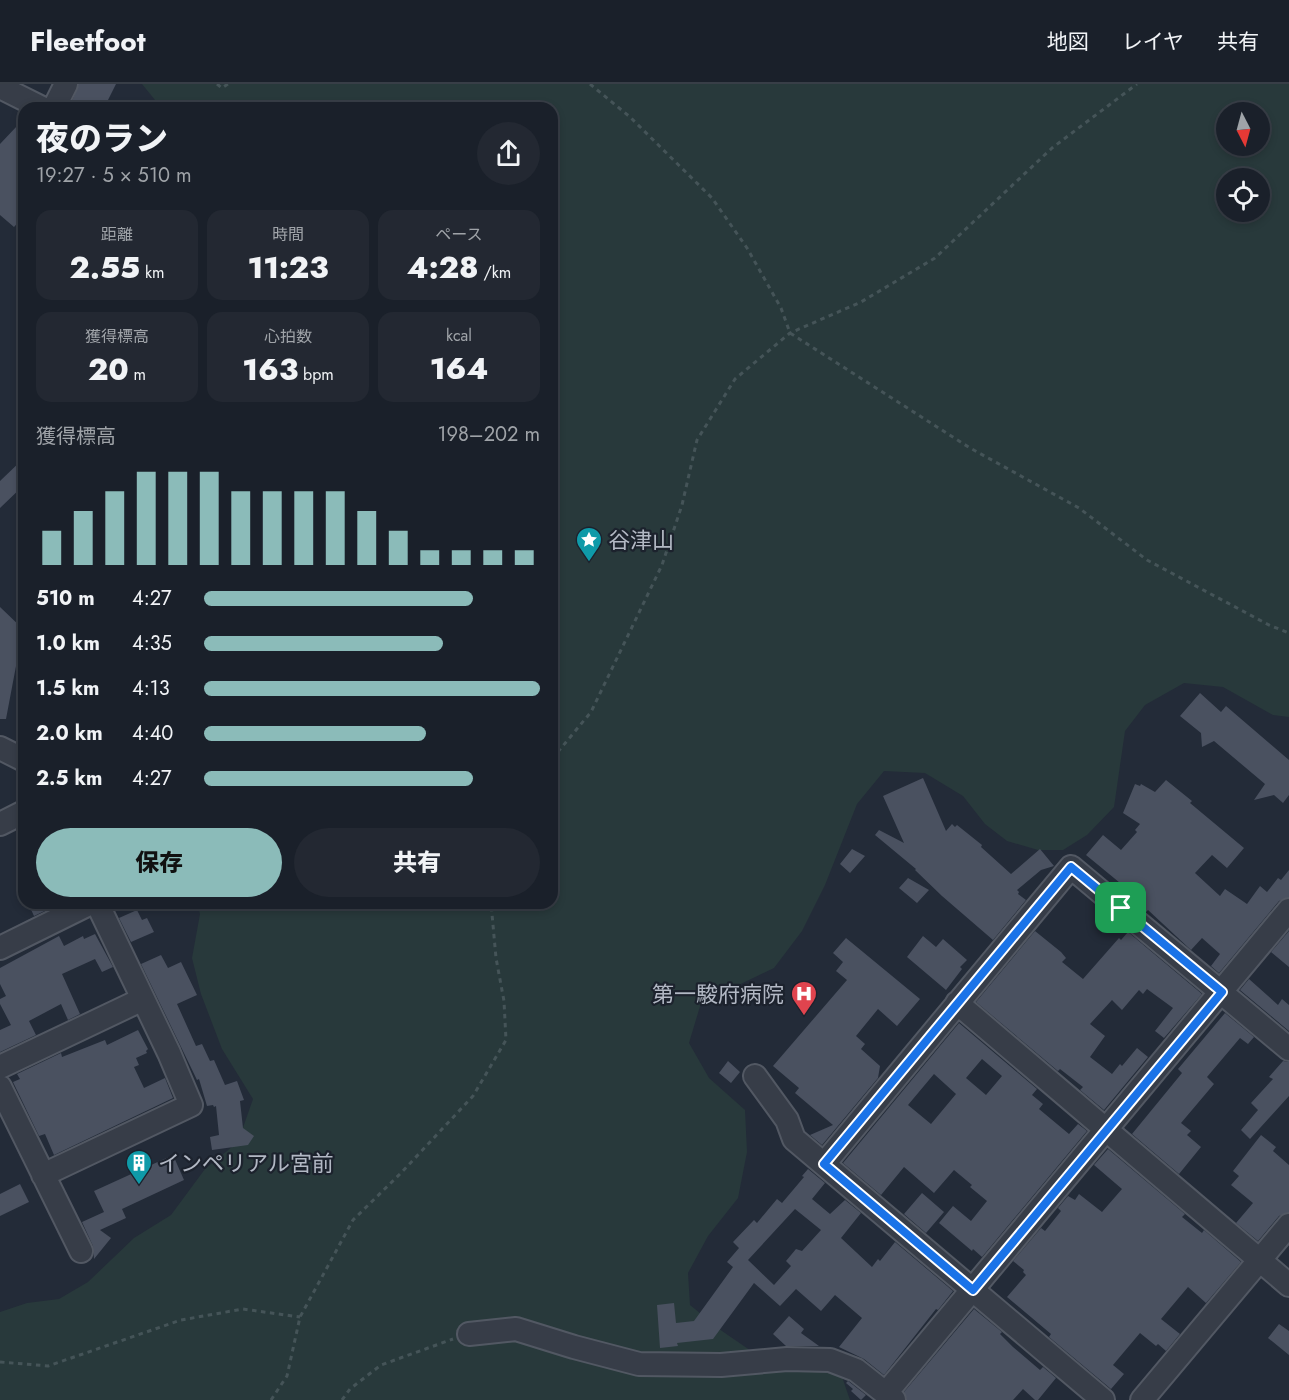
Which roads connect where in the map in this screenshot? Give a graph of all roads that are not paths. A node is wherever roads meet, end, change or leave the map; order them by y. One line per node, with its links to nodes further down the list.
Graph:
1 (66, 84): 4 (street)
2 (0, 87): 3 (street)
3 (30, 102)
4 (57, 102)
5 (0, 748): 6 (street)
6 (18, 757)
7 (18, 815): 8 (street)
8 (0, 824)
9 (79, 909): 12 (street)
10 (100, 909): 14 (street)
11 (1289, 910): 13 (street)
12 (0, 948)
13 (1222, 992): 15 (street); 16 (street); 20 (street)
14 (143, 999): 17 (street); 22 (street)
15 (957, 1003): 20 (street); 21 (street)
16 (1289, 1049)
17 (0, 1067)
18 (755, 1076): 21 (street)
19 (0, 1087): 22 (street)
20 (1107, 1131): 25 (street); 27 (street)
21 (824, 1164): 27 (street)
22 (43, 1175): 24 (street)
23 (1289, 1225): 25 (street)
24 (81, 1251)
25 (1260, 1260): 26 (street); 31 (street)
26 (1289, 1285)
27 (973, 1290): 29 (street); 30 (street)
28 (469, 1334): 29 (street)
29 (890, 1396)
30 (1103, 1400)
31 (1142, 1400)

